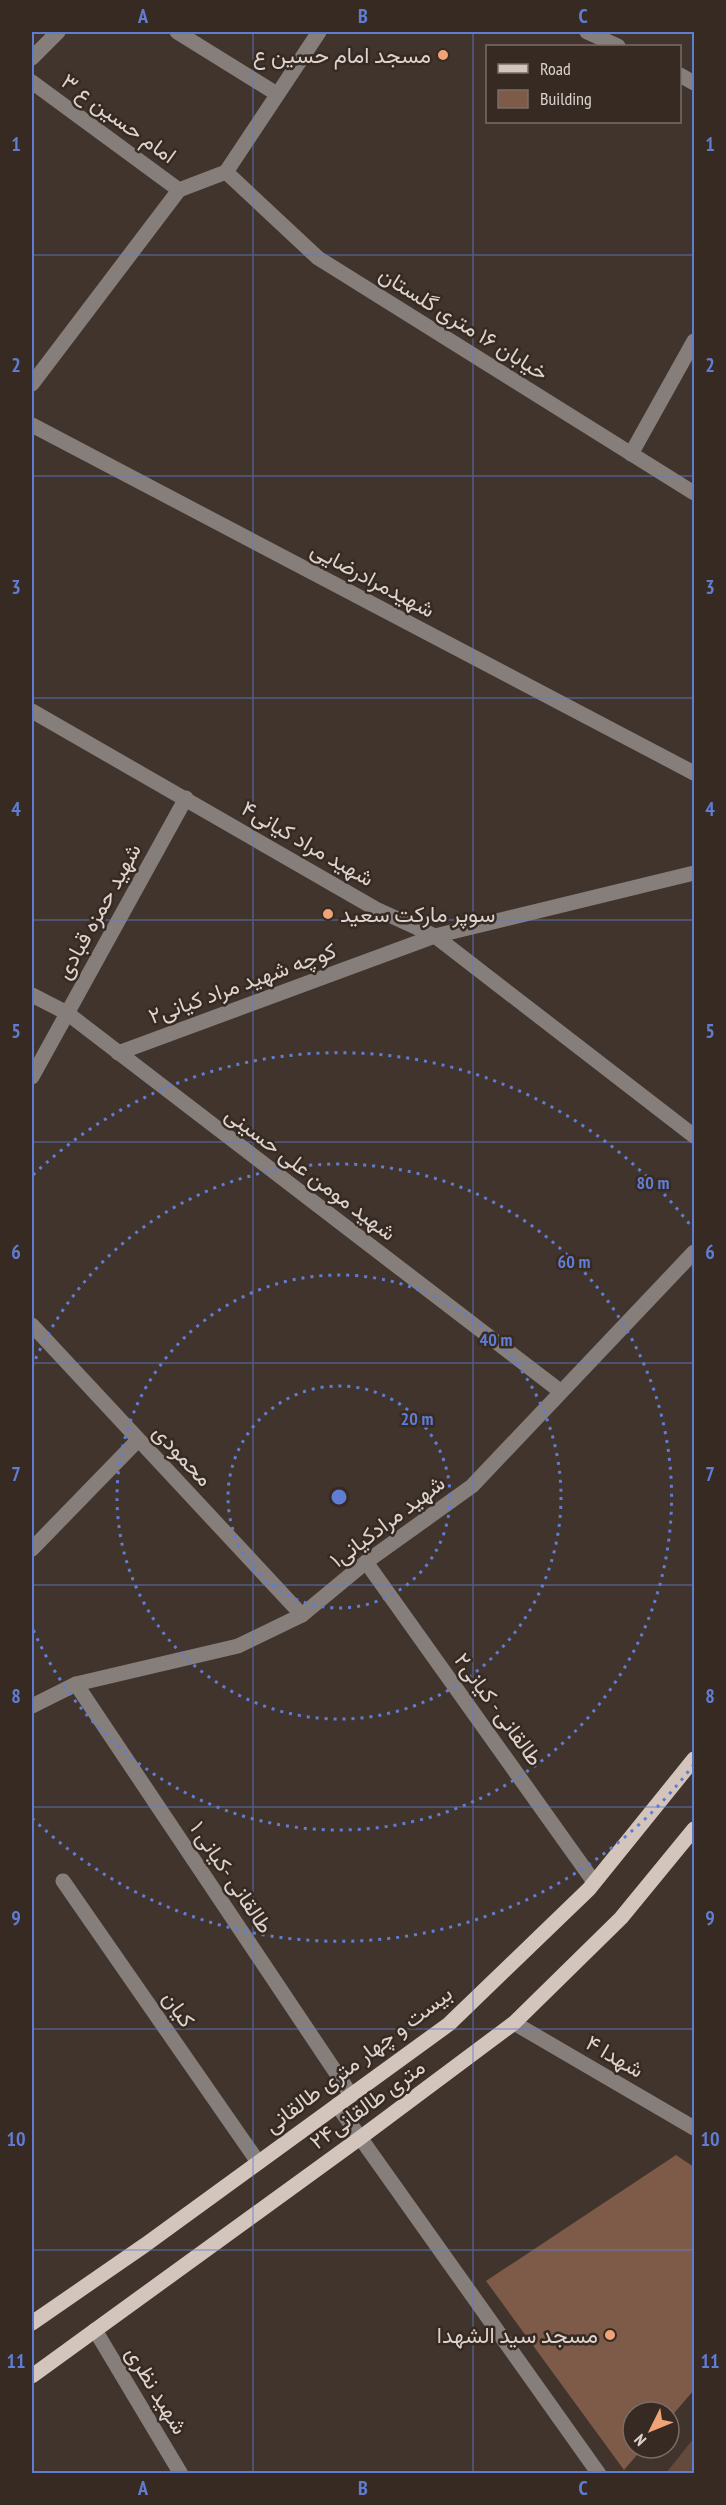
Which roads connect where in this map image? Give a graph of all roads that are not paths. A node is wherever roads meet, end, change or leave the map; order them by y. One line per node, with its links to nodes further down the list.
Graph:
1 (58, 32): 6 (street)
2 (177, 32): 8 (street)
3 (319, 32): 8 (street)
4 (587, 32): 5 (street)
5 (616, 45)
6 (32, 58)
7 (32, 82): 10 (street, امام حسین ع ۳)
8 (278, 94): 9 (street)
9 (226, 172): 10 (street); 14 (street, خیابان ۱۶ متری گلستان)
10 (179, 190): 12 (street)
11 (694, 341): 14 (street)
12 (32, 384)
13 (32, 425): 17 (street, شهیدمرادرضایی)
14 (631, 454): 15 (street, خیابان ۱۶ متری گلستان)
15 (694, 493)
16 (32, 711): 18 (street, شهید مراد کیانی۴)
17 (694, 773)
18 (186, 798): 20 (street, شهید مراد کیانی۴); 22 (street, شهید حمزه قبادی)
19 (694, 873): 20 (street, کوچه شهید مراد کیانی۲)
20 (435, 936): 23 (street, کوچه شهید مراد کیانی۲); 25 (street, شهید مراد کیانی۴)
21 (32, 995): 22 (street, شهید مومن علی حسینی)
22 (67, 1013): 23 (street, شهید مومن علی حسینی); 24 (street, شهید حمزه قبادی)
23 (118, 1053): 28 (street, شهید مومن علی حسینی)
24 (32, 1077)
25 (694, 1136)
26 (694, 1252): 28 (street, شهید مرادکیانی۱)
27 (32, 1325): 29 (street, محمودی)
28 (560, 1391): 31 (street, شهید مرادکیانی۱)
29 (138, 1440): 30 (street); 32 (street, محمودی)
30 (32, 1549)
31 (366, 1562): 32 (street, شهید مرادکیانی۱); 38 (street, طالقانی - کیانی۲)
32 (302, 1615): 33 (street, شهید مرادکیانی۱)
33 (76, 1684): 34 (street, شهید مرادکیانی۱); 40 (street, طالقانی -کیانی ۱)
34 (32, 1706)
35 (694, 1759): 38 (main road, بیست و چهار متری طالقانی)
36 (694, 1829): 39 (main road, ۲۴متری طالقانی)
37 (63, 1881): 44 (street, کیان)
38 (594, 1882): 40 (main road, بیست و چهار متری طالقانی)
39 (514, 2024): 42 (street, شهدا ۴); 43 (main road, ۲۴متری طالقانی)
40 (351, 2095): 41 (main road, بیست و چهار متری طالقانی)
41 (337, 2105): 43 (street); 44 (main road, بیست و چهار متری طالقانی)
42 (694, 2128)
43 (360, 2138): 46 (main road, ۲۴متری طالقانی); 49 (street)
44 (258, 2162): 45 (main road, بیست و چهار متری طالقانی)
45 (32, 2323)
46 (95, 2330): 47 (main road, ۲۴متری طالقانی); 48 (street, شهید نظری)
47 (32, 2376)
48 (181, 2474)
49 (599, 2474)

